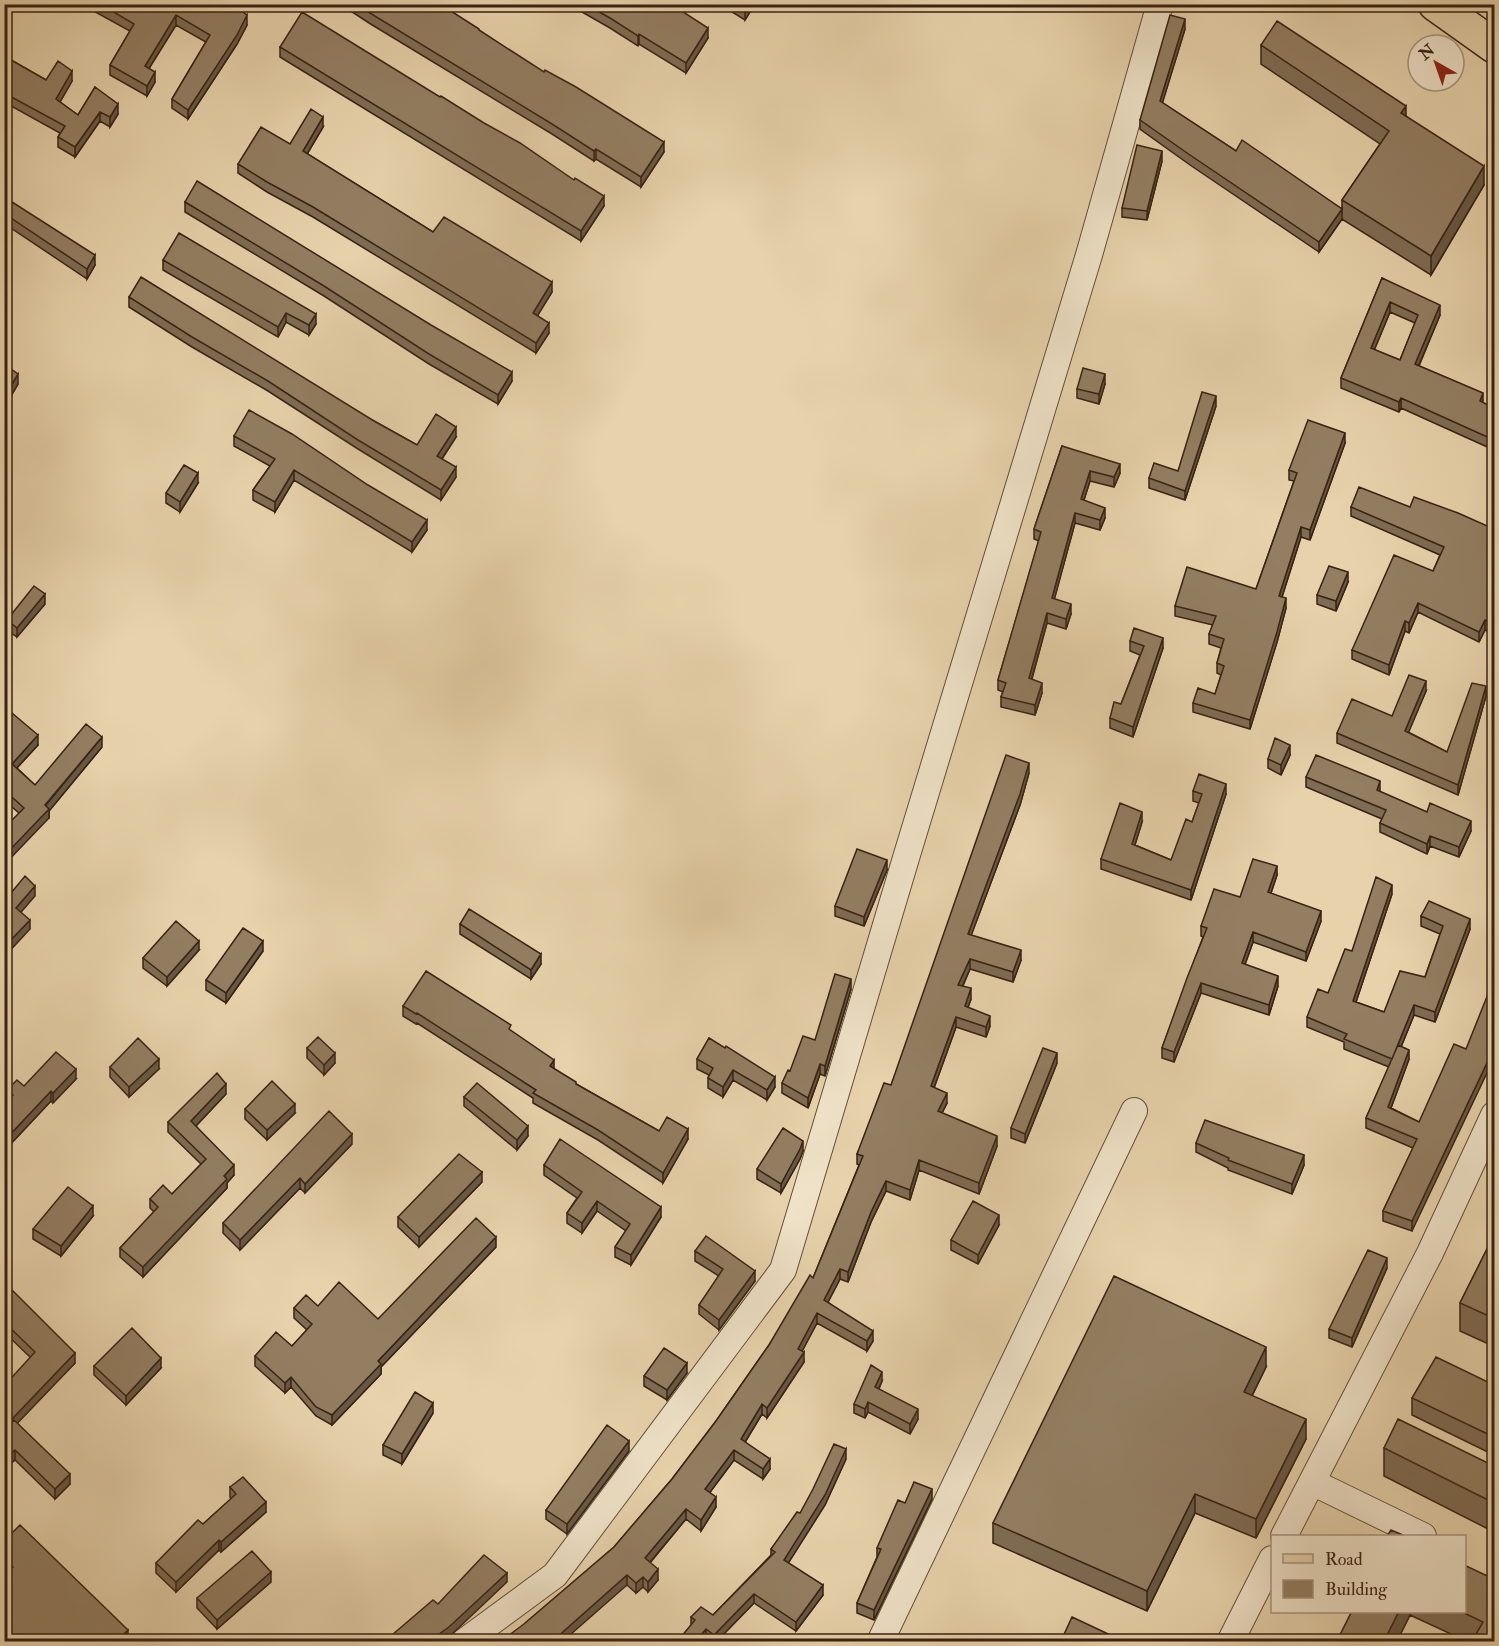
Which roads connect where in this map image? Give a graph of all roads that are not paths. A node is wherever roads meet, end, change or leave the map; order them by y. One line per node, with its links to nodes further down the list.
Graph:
1 (1160, 4): 10 (street)
2 (1435, 4): 3 (main road)
3 (1494, 46)
4 (1134, 1112): 11 (street)
5 (1494, 1115): 6 (street)
6 (1312, 1482): 7 (street); 8 (street)
7 (1285, 1535)
8 (1421, 1535)
9 (1271, 1561): 12 (street)
10 (464, 1641)
11 (880, 1641)
12 (1230, 1641)

